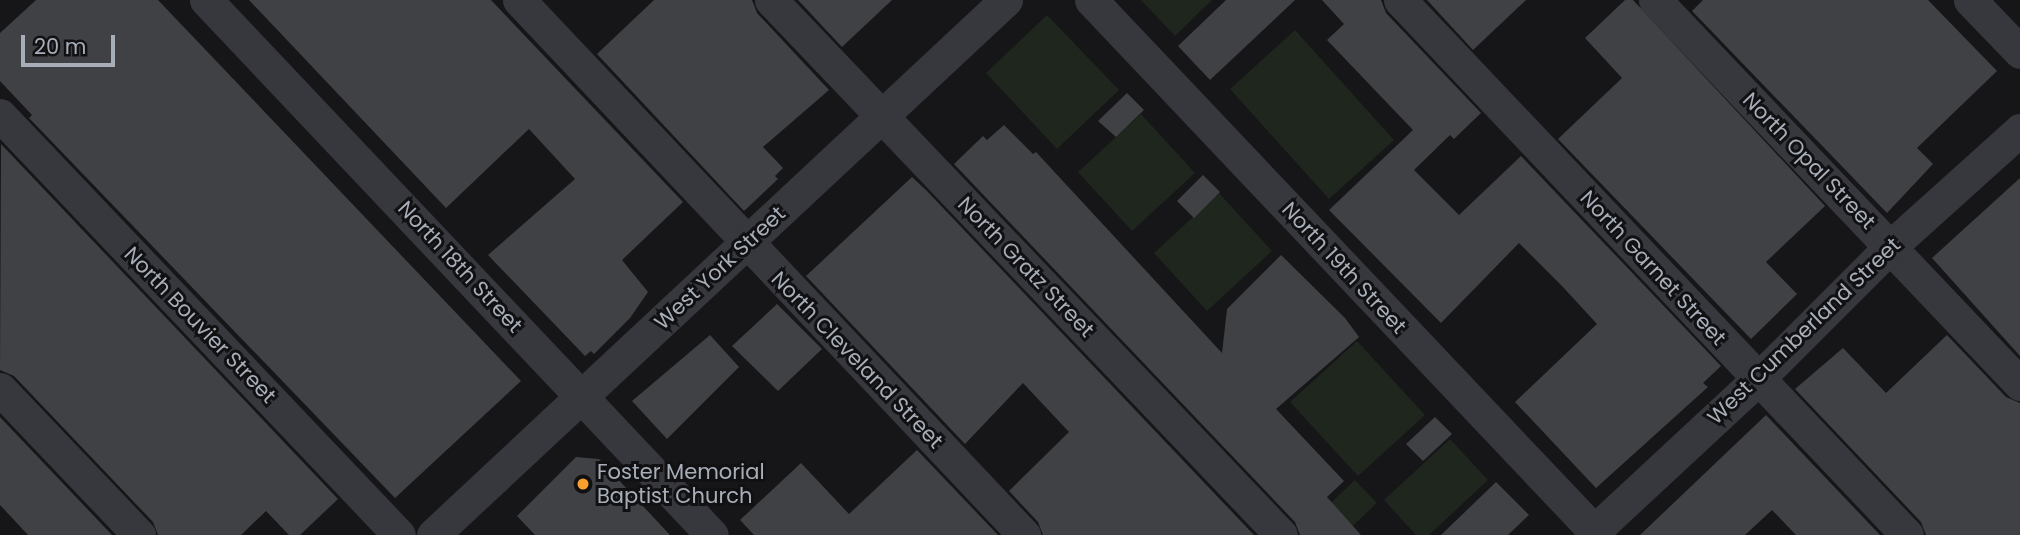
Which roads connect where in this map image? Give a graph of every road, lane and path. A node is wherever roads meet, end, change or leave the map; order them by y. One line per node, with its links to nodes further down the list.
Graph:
1 (206, 0): 18 (street, North 18th Street)
2 (519, 0): 13 (street, North Cleveland Street)
3 (771, 0): 11 (street, North Gratz Street)
4 (1006, 0): 11 (street, West York Street)
5 (1091, 0): 19 (street, North 19th Street)
6 (1400, 0): 15 (street, North Garnet Street)
7 (1656, 0): 14 (street, North Opal Street)
8 (1970, 0): 9 (street)
9 (2020, 52)
10 (0, 115): 21 (street, North Bouvier Street)
11 (880, 115): 13 (street, West York Street); 25 (street, North Gratz Street)
12 (2020, 130): 14 (street, West Cumberland Street)
13 (747, 244): 18 (street, West York Street); 24 (street, North Cleveland Street)
14 (1890, 247): 15 (street, West Cumberland Street); 16 (street, North Opal Street)
15 (1758, 379): 19 (street, West Cumberland Street); 26 (street, North Garnet Street)
16 (2020, 384)
17 (0, 389): 20 (street)
18 (580, 395): 22 (street, West York Street); 23 (street, North 18th Street)
19 (1594, 534)
20 (139, 535)
21 (399, 535)
22 (433, 535)
23 (712, 535)
24 (1024, 535)
25 (1281, 535)
26 (1907, 535)

